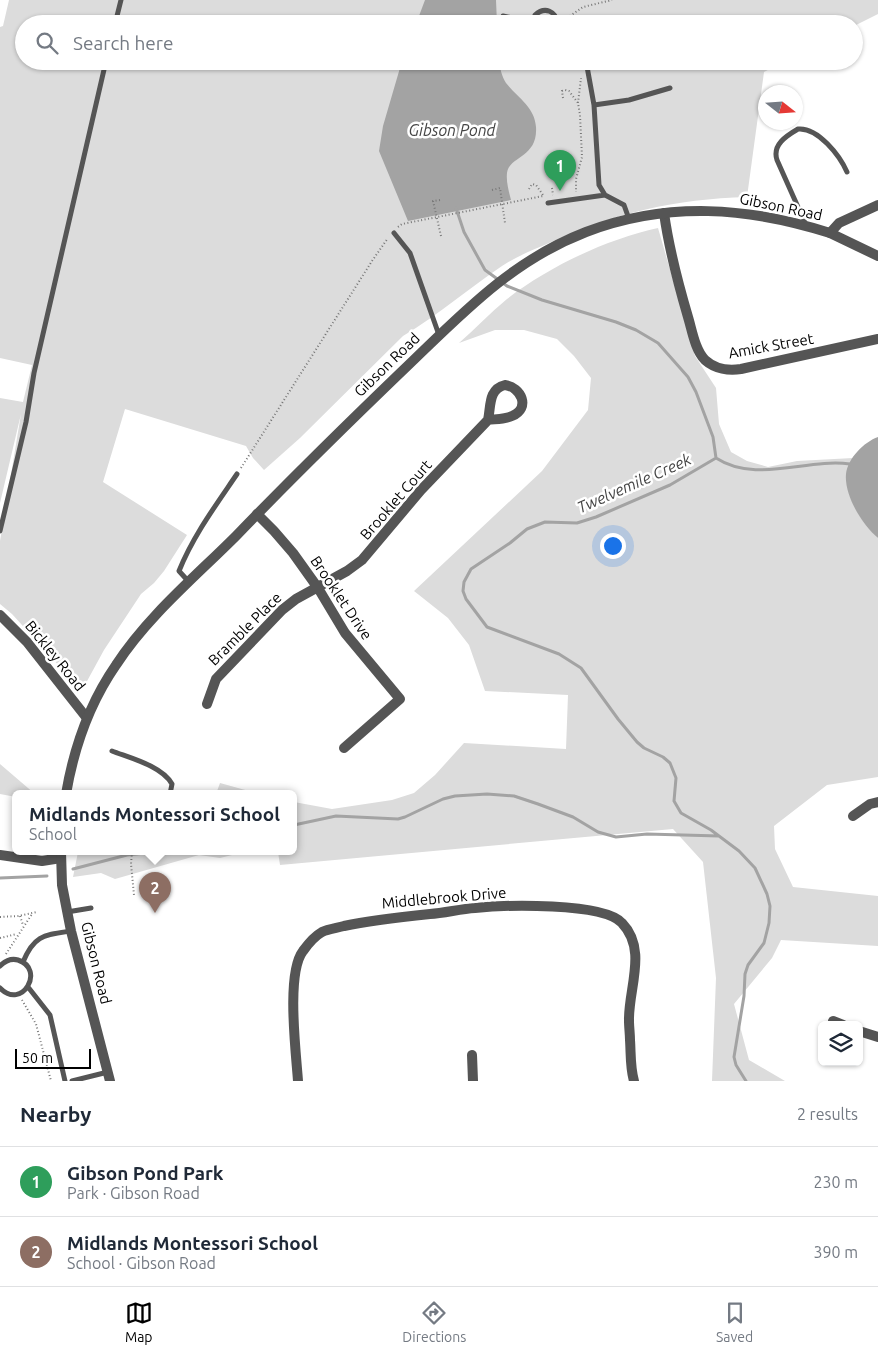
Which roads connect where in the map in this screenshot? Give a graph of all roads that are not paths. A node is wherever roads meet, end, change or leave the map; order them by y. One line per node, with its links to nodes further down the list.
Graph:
1 (121, 0): 2 (lane)
2 (117, 15)
3 (535, 15): 4 (lane)
4 (554, 15)
5 (104, 70): 24 (lane)
6 (588, 70): 8 (lane)
7 (670, 88): 8 (lane)
8 (594, 105): 10 (lane)
9 (847, 172): 15 (lane)
10 (605, 195): 11 (lane); 14 (lane)
11 (548, 200)
12 (878, 205): 17 (street, Gibson Road)
13 (664, 213): 14 (street, Gibson Road); 15 (street, Gibson Road); 20 (street, Amick Street)
14 (629, 219): 19 (street, Gibson Road)
15 (806, 226): 17 (street, Gibson Road)
16 (394, 233): 19 (lane)
17 (830, 233): 18 (street)
18 (878, 256)
19 (439, 335): 23 (street, Gibson Road)
20 (878, 340)
21 (488, 420): 26 (street, Brooklet Court)
22 (237, 474): 25 (lane)
23 (256, 514): 25 (street, Gibson Road); 26 (street, Brooklet Drive)
24 (0, 531)
25 (189, 582): 29 (street, Gibson Road)
26 (318, 588): 28 (street, Bramble Place); 30 (street, Brooklet Drive)
27 (0, 615): 29 (street, Bickley Road)
28 (207, 704)
29 (86, 717): 32 (street, Gibson Road)
30 (344, 748)
31 (112, 751): 33 (lane)
32 (67, 790)
33 (171, 790)
34 (878, 802): 35 (street)
35 (853, 816)
36 (0, 855): 37 (street)
37 (61, 855): 39 (street, Gibson Road)
38 (91, 908): 39 (lane)
39 (67, 912): 40 (street, Gibson Road)
40 (71, 931): 41 (lane); 48 (street, Gibson Road)
41 (23, 962): 42 (lane); 43 (lane)
42 (0, 966)
43 (28, 987): 44 (lane); 49 (lane)
44 (0, 988)
45 (863, 1032): 46 (street)
46 (878, 1037)
47 (472, 1055): 52 (street)
48 (109, 1076): 50 (lane)
49 (65, 1081)
50 (72, 1081)
51 (298, 1081): 53 (street, Middlebrook Drive)
52 (473, 1081)
53 (634, 1081)

